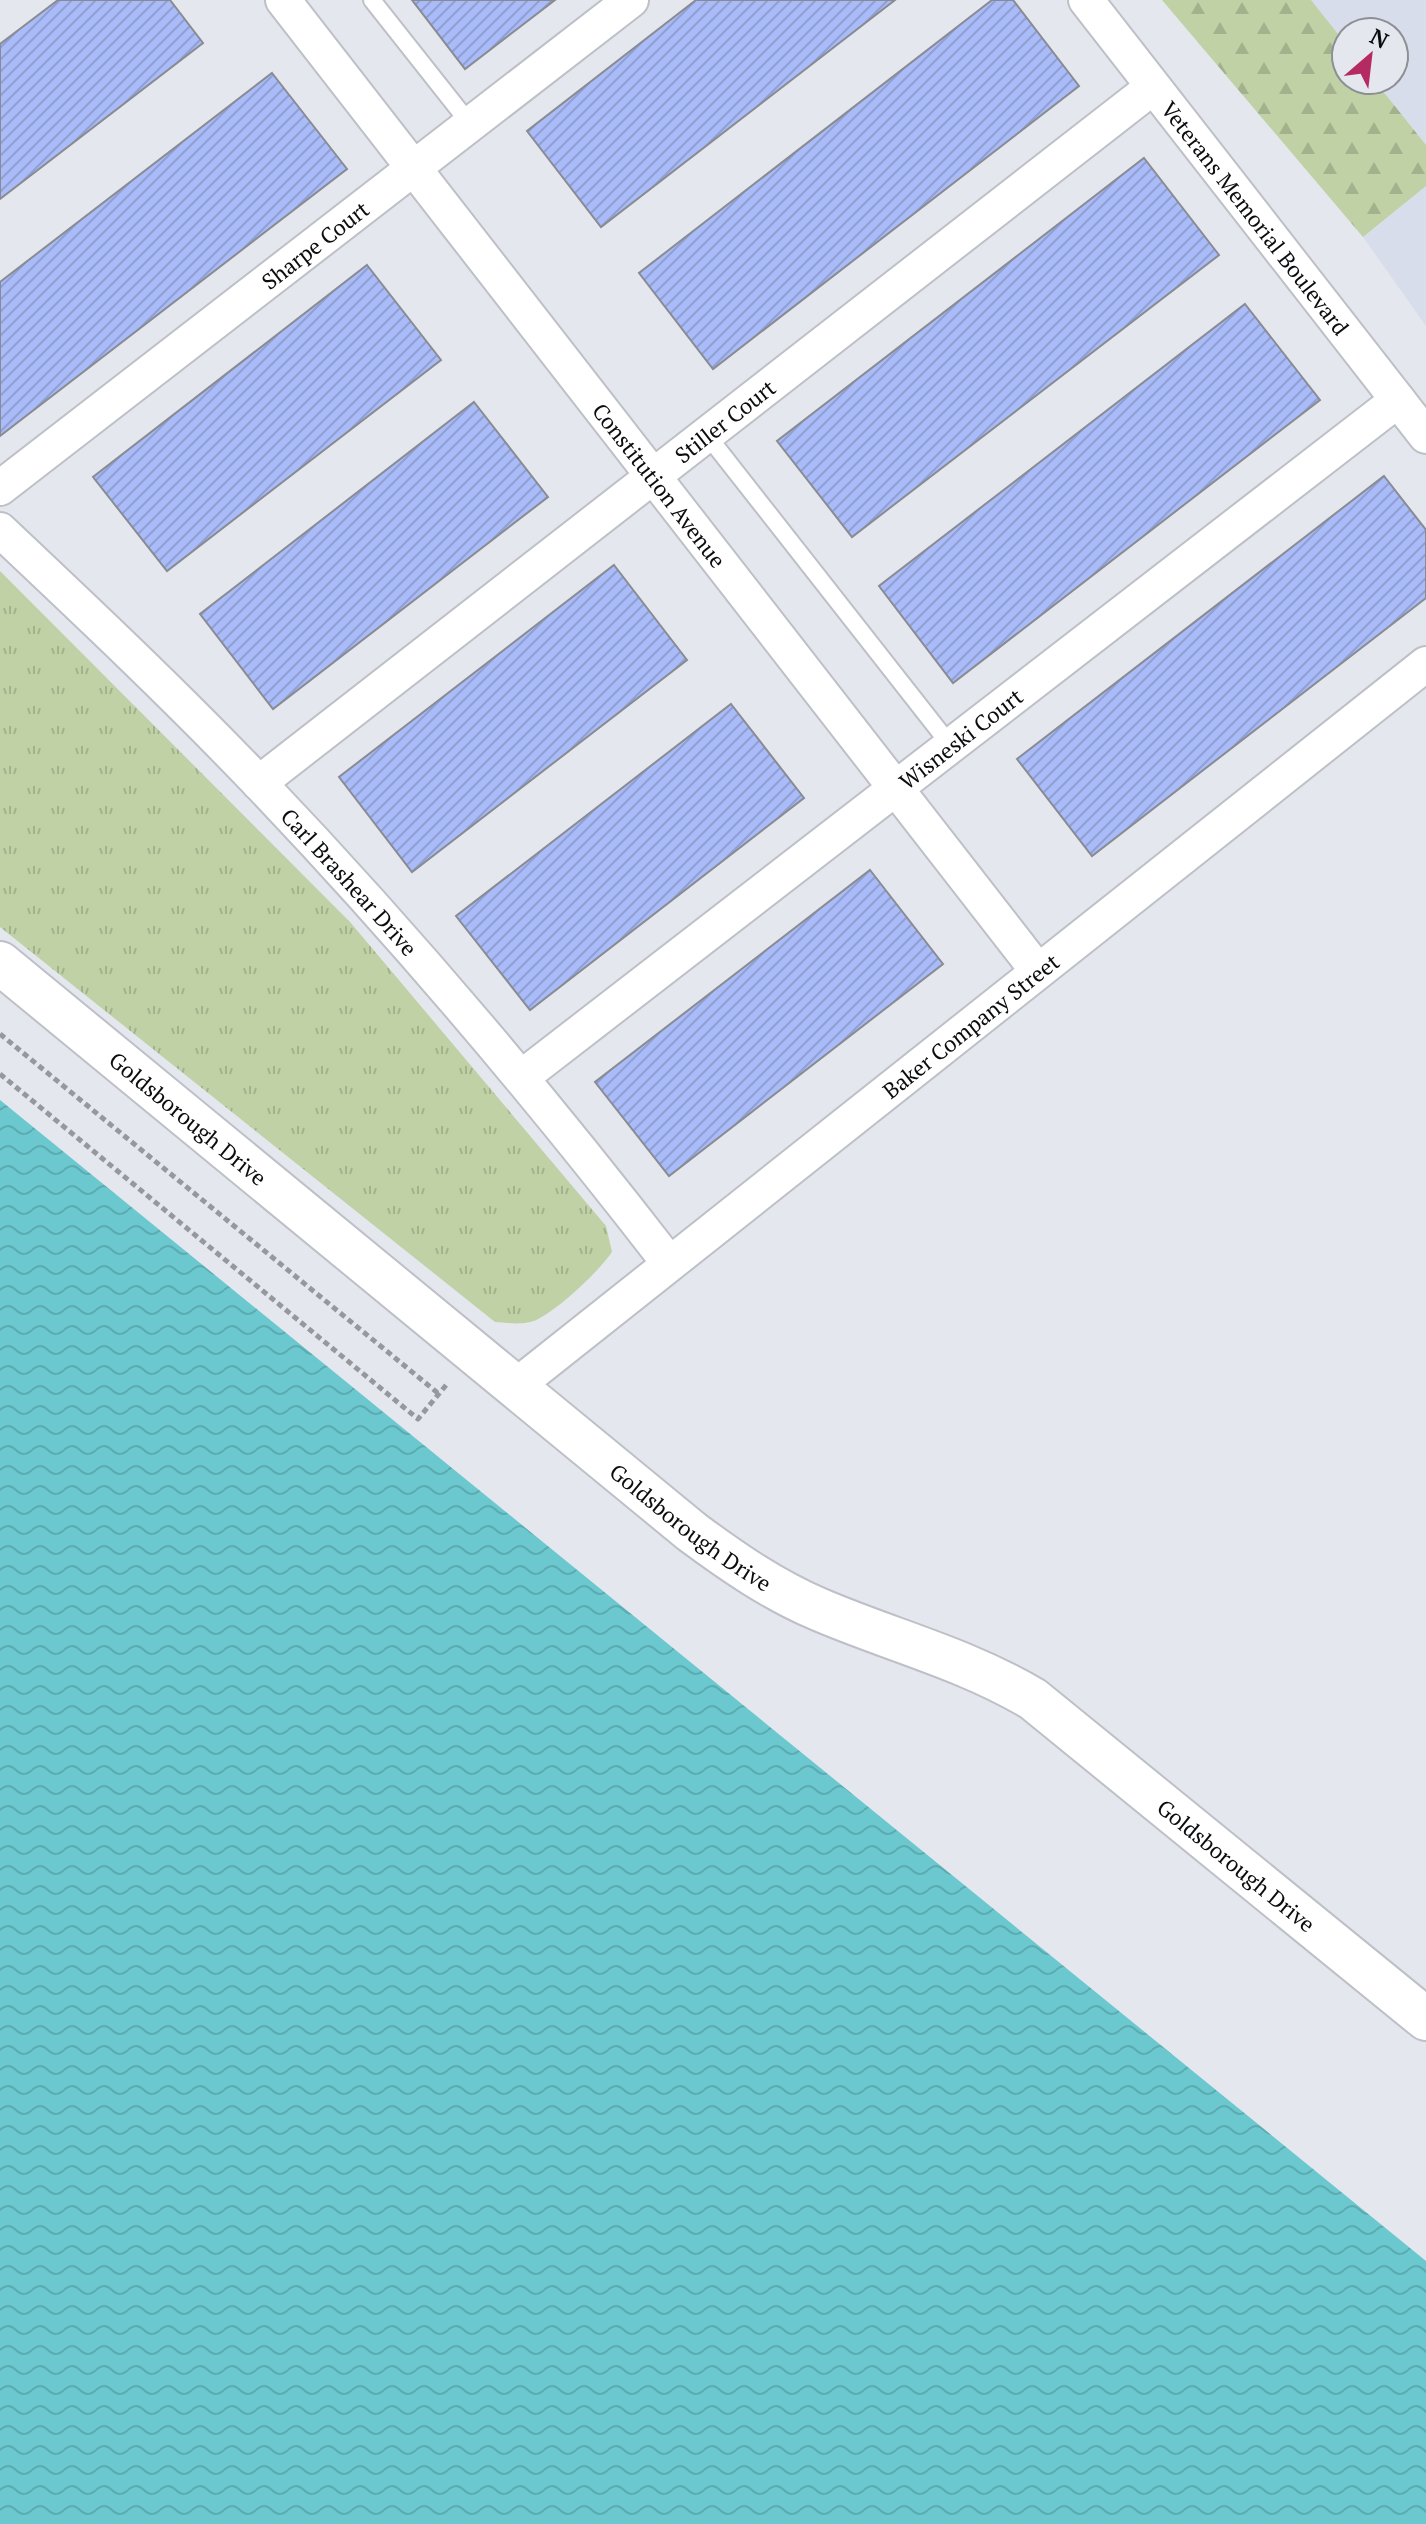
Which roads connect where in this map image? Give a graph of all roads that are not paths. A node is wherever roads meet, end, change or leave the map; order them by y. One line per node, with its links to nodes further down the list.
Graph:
1 (283, 0): 7 (street, Constitution Avenue)
2 (372, 0): 6 (lane)
3 (631, 0): 6 (street, Sharpe Court)
4 (1086, 0): 5 (street, Veterans Memorial Boulevard)
5 (1153, 87): 8 (street, Veterans Memorial Boulevard); 9 (street, Stiller Court)
6 (470, 124): 7 (street, Sharpe Court)
7 (413, 168): 11 (street, Constitution Avenue); 12 (street, Sharpe Court)
8 (1398, 400): 10 (street, Veterans Memorial Boulevard); 15 (street, Wisneski Court)
9 (707, 435): 11 (street, Stiller Court); 15 (lane)
10 (1426, 436)
11 (653, 476): 16 (street, Stiller Court); 17 (street, Constitution Avenue)
12 (0, 488)
13 (0, 530): 16 (street, Carl Brashear Drive)
14 (1426, 664): 19 (street, Baker Company Street)
15 (951, 746): 17 (street, Wisneski Court)
16 (259, 783): 20 (street, Carl Brashear Drive)
17 (896, 788): 19 (street, Constitution Avenue); 20 (street, Wisneski Court)
18 (0, 963): 22 (street, Goldsborough Drive)
19 (1037, 970): 21 (street, Baker Company Street)
20 (522, 1077): 21 (street, Carl Brashear Drive)
21 (669, 1263): 22 (street, Baker Company Street)
22 (516, 1386): 23 (street, Goldsborough Drive)
23 (1426, 2019)

